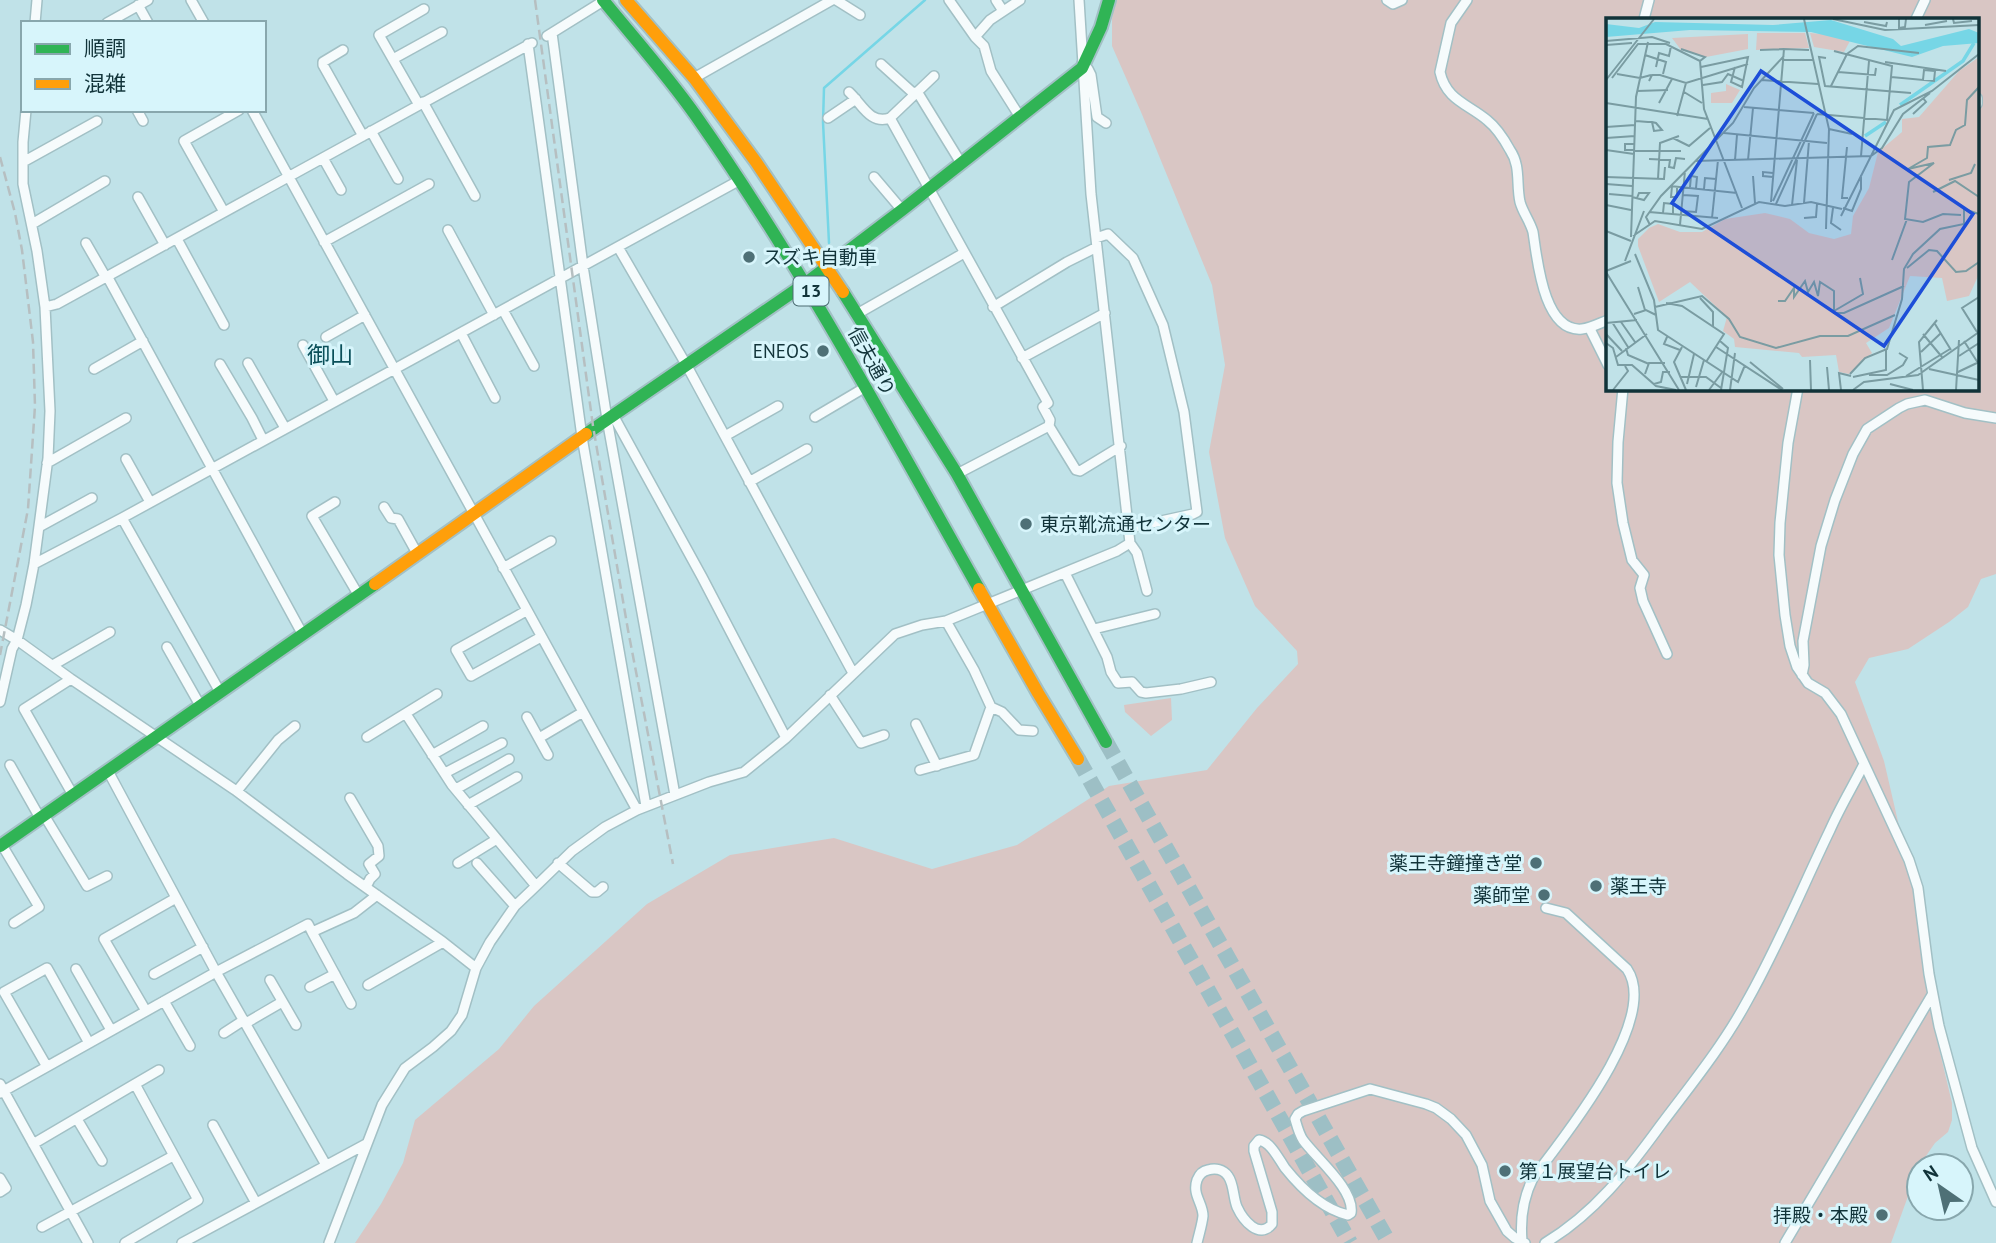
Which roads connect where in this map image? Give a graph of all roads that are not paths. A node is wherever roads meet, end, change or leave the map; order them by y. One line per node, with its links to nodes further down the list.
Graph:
1 (37, 0): 23 (street)
2 (148, 0): 17 (street)
3 (191, 0): 26 (street)
4 (604, 0): 54 (main road, 信夫通り / 13); 72 (street)
5 (626, 0): 34 (main road, 信夫通り / 13)
6 (834, 0): 20 (street); 34 (street)
7 (949, 0): 28 (street)
8 (996, 0): 19 (street)
9 (1020, 0): 19 (street)
10 (1079, 0): 32 (street)
11 (1109, 0): 32 (main road)
12 (1387, 0): 13 (street)
13 (1402, 0)
14 (1467, 0): 85 (street)
15 (1649, 0): 21 (street)
16 (1925, 0): 22 (street)
17 (138, 5): 24 (street); 25 (street)
18 (424, 9): 30 (street)
19 (1003, 11): 28 (street)
20 (860, 15)
21 (1644, 18)
22 (1916, 18)
23 (35, 21)
24 (110, 21)
25 (147, 21)
26 (203, 21)
27 (442, 32): 30 (street)
28 (975, 37): 41 (street)
29 (343, 50): 47 (street)
30 (393, 59): 36 (street)
31 (881, 64): 35 (street)
32 (1082, 68): 41 (main road); 46 (street); 68 (street)
33 (934, 76): 35 (street)
34 (694, 78): 73 (main road, 信夫通り / 13)
35 (915, 92): 43 (street); 50 (street)
36 (421, 104): 47 (street); 59 (street); 75 (street)
37 (26, 112): 49 (street)
38 (138, 112): 45 (street)
39 (235, 112): 62 (street)
40 (253, 112): 51 (street)
41 (1020, 117): 50 (main road)
42 (828, 118): 43 (street)
43 (890, 118): 57 (street)
44 (97, 121): 49 (street)
45 (143, 121)
46 (1106, 122)
47 (367, 134): 48 (street); 53 (street)
48 (323, 158): 51 (street); 58 (street)
49 (23, 162): 63 (street)
50 (961, 163): 57 (main road)
51 (289, 177): 62 (street); 66 (street)
52 (874, 177): 61 (street)
53 (398, 178)
54 (740, 180): 70 (street); 76 (main road, 信夫通り / 13)
55 (105, 181): 63 (street)
56 (429, 184): 66 (street)
57 (930, 189): 61 (main road); 71 (street)
58 (341, 190)
59 (475, 196)
60 (138, 197): 69 (street)
61 (902, 210): 73 (main road)
62 (224, 212): 65 (street)
63 (32, 224): 77 (street)
64 (448, 230): 79 (street)
65 (177, 239): 69 (street); 84 (street)
66 (324, 242): 82 (street)
67 (86, 243): 74 (street)
68 (1097, 243): 78 (street); 80 (street); 127 (street)
69 (165, 245): 74 (street)
70 (618, 247): 72 (street); 95 (street)
71 (964, 253): 78 (street); 81 (street)
72 (583, 267): 75 (street); 104 (street)
73 (825, 267): 76 (main road); 81 (main road, 信夫通り / 13)
74 (106, 276): 77 (street); 88 (street)
75 (560, 279): 79 (street); 111 (street)
76 (806, 283): 95 (main road); 98 (main road, 信夫通り / 13)
77 (45, 307): 116 (street)
78 (993, 307): 90 (street)
79 (499, 312): 86 (street); 94 (street)
80 (1105, 313): 90 (street); 113 (street)
81 (858, 314): 118 (main road, 信夫通り / 13)
82 (365, 315): 87 (street); 97 (street)
83 (1606, 321): 85 (street)
84 (224, 324)
85 (1591, 327): 91 (street)
86 (461, 333): 97 (street); 101 (street)
87 (326, 337)
88 (143, 341): 96 (street); 117 (street)
89 (303, 345): 102 (street)
90 (1023, 358): 108 (street)
91 (1606, 361)
92 (248, 363): 109 (street)
93 (220, 364): 112 (street)
94 (534, 366)
95 (687, 366): 104 (main road); 110 (street)
96 (94, 369)
97 (394, 369): 102 (street); 124 (street)
98 (864, 388): 105 (street); 137 (main road, 信夫通り / 13)
99 (1623, 390): 148 (street)
100 (1798, 390): 151 (street)
101 (495, 398)
102 (334, 401): 109 (street)
103 (778, 405): 110 (street)
104 (610, 417): 111 (main road); 171 (street); 188 (street)
105 (815, 417)
106 (126, 418): 116 (street)
107 (1996, 418): 151 (street)
108 (1049, 426): 113 (street); 118 (street)
109 (285, 428): 112 (street)
110 (724, 436): 119 (street)
111 (582, 437): 124 (main road); 191 (street)
112 (263, 440): 117 (street)
113 (1121, 446): 127 (street)
114 (807, 449): 119 (street)
115 (126, 459): 121 (street)
116 (47, 463): 126 (street)
117 (212, 468): 121 (street); 144 (street)
118 (957, 474): 134 (main road, 信夫通り / 13)
119 (749, 482): 150 (street)
120 (92, 498): 126 (street)
121 (150, 502): 125 (street)
122 (335, 502): 136 (street)
123 (384, 507): 130 (street)
124 (474, 515): 130 (main road); 132 (street)
125 (122, 518): 131 (street); 154 (street)
126 (39, 527): 131 (street)
127 (1129, 528): 129 (street)
128 (551, 541): 132 (street)
129 (1130, 543): 133 (street); 135 (street)
130 (418, 555): 136 (main road)
131 (34, 564): 146 (street)
132 (503, 568): 138 (street)
133 (1065, 573): 134 (street); 141 (street)
134 (1020, 590): 137 (street); 172 (main road, 信夫通り / 13)
135 (1147, 591)
136 (359, 596): 144 (main road)
137 (987, 603): 140 (street); 177 (main road, 信夫通り / 13)
138 (526, 611): 145 (street); 145 (street)
139 (1155, 614): 141 (street)
140 (946, 621): 150 (street); 159 (street)
141 (1094, 629): 153 (street)
142 (0, 630): 146 (street)
143 (110, 632): 149 (street)
144 (303, 635): 154 (main road)
145 (541, 637): 160 (street)
146 (18, 640): 149 (street); 157 (street)
147 (167, 647): 158 (street)
148 (1667, 654)
149 (53, 664): 152 (street)
150 (853, 673): 156 (street)
151 (1802, 675): 178 (street)
152 (71, 679): 168 (street); 187 (street)
153 (1211, 682)
154 (220, 692): 158 (main road)
155 (437, 694): 161 (street)
156 (830, 695): 167 (street); 171 (street)
157 (0, 702)
158 (201, 707): 168 (main road)
159 (991, 707): 166 (street); 180 (street)
160 (583, 712): 170 (street); 191 (street)
161 (406, 714): 169 (street); 174 (street)
162 (527, 717): 170 (street)
163 (916, 724): 180 (street)
164 (295, 726): 186 (street)
165 (483, 726): 174 (street)
166 (1033, 731)
167 (884, 735)
168 (158, 737): 182 (main road); 186 (street)
169 (367, 737)
170 (539, 738): 175 (street)
171 (786, 738): 188 (street)
172 (1106, 742)
173 (502, 743): 183 (street)
174 (432, 755): 183 (street)
175 (548, 755)
176 (509, 759): 185 (street)
177 (1078, 759)
178 (1864, 764): 218 (street); 252 (street)
179 (10, 765): 192 (street)
180 (937, 765): 181 (street)
181 (920, 770)
182 (108, 771): 187 (main road); 203 (street)
183 (444, 773): 185 (street)
184 (517, 777): 190 (street)
185 (456, 789): 190 (street)
186 (237, 791): 200 (street)
187 (73, 795): 192 (main road)
188 (676, 795): 191 (street)
189 (350, 798): 200 (street)
190 (468, 805): 193 (street)
191 (641, 808): 197 (street)
192 (42, 816): 194 (main road); 198 (street)
193 (497, 839): 195 (street); 199 (street)
194 (1, 846): 206 (street)
195 (458, 863)
196 (477, 863): 204 (street)
197 (558, 863): 199 (street); 201 (street)
198 (107, 876)
199 (536, 886): 204 (street)
200 (366, 887): 202 (street)
201 (603, 887)
202 (377, 895): 207 (street); 208 (street)
203 (176, 898): 209 (street); 222 (street)
204 (515, 906): 211 (street)
205 (1546, 908): 246 (street)
206 (14, 923)
207 (312, 932): 212 (street); 214 (street)
208 (443, 942): 211 (street); 216 (street)
209 (203, 947): 212 (street); 213 (street)
210 (76, 968): 225 (street)
211 (476, 968): 236 (street)
212 (216, 972): 219 (street); 223 (street)
213 (154, 974)
214 (335, 974): 217 (street); 221 (street)
215 (270, 980): 220 (street)
216 (368, 985)
217 (310, 987)
218 (1933, 995): 242 (street); 253 (street)
219 (164, 1001): 222 (street); 228 (street)
220 (282, 1002): 223 (street); 224 (street)
221 (351, 1004)
222 (146, 1011): 225 (street)
223 (245, 1022): 226 (street); 239 (street)
224 (296, 1025)
225 (111, 1030): 227 (street)
226 (223, 1032)
227 (89, 1043): 229 (street); 229 (street)
228 (190, 1046)
229 (46, 1065): 232 (street)
230 (159, 1070): 231 (street)
231 (135, 1084): 233 (street); 237 (street)
232 (1, 1089): 235 (street)
233 (77, 1119): 235 (street); 238 (street)
234 (213, 1125): 243 (street)
235 (33, 1144): 244 (street)
236 (366, 1144): 239 (street); 250 (street)
237 (173, 1156): 244 (street); 248 (street)
238 (102, 1161)
239 (326, 1165): 243 (street)
240 (0, 1178): 241 (street)
241 (0, 1192)
242 (1996, 1202)
243 (257, 1203): 249 (street)
244 (71, 1212): 245 (street); 247 (street)
245 (42, 1227)
246 (1524, 1242): 251 (street)
247 (88, 1243)
248 (125, 1243)
249 (182, 1243)
250 (329, 1243)
251 (1197, 1243)
252 (1545, 1243)
253 (1785, 1243)

